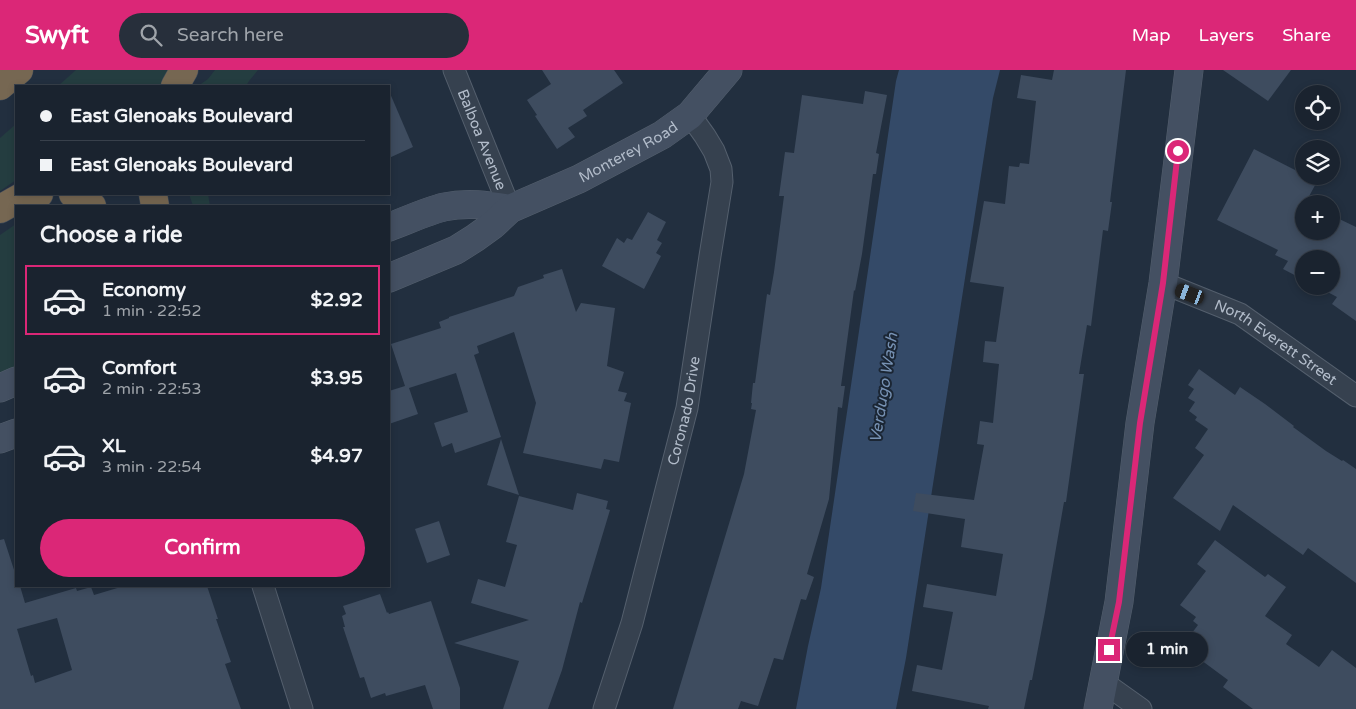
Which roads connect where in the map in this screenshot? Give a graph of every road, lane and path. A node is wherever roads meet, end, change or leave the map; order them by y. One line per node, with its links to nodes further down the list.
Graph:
1 (19, 70): 7 (highway)
2 (184, 70): 6 (highway)
3 (454, 70): 13 (street, Balboa Avenue)
4 (728, 70): 8 (street, Monterey Road)
5 (1189, 70): 16 (street)
6 (176, 85)
7 (0, 86)
8 (690, 115): 13 (street, Monterey Road); 25 (street, Coronado Drive)
9 (25, 195): 12 (highway)
10 (75, 195): 11 (highway)
11 (90, 205)
12 (0, 209)
13 (510, 209): 14 (street); 15 (street, Monterey Road)
14 (390, 227)
15 (390, 278)
16 (1163, 283): 19 (street, North Everett Street); 23 (street)
17 (15, 381): 18 (street)
18 (0, 388)
19 (1356, 396)
20 (15, 433): 21 (street)
21 (0, 440)
22 (263, 587): 24 (street)
23 (1103, 682): 26 (street); 27 (street)
24 (302, 709)
25 (604, 709)
26 (1098, 709)
27 (1141, 709)

